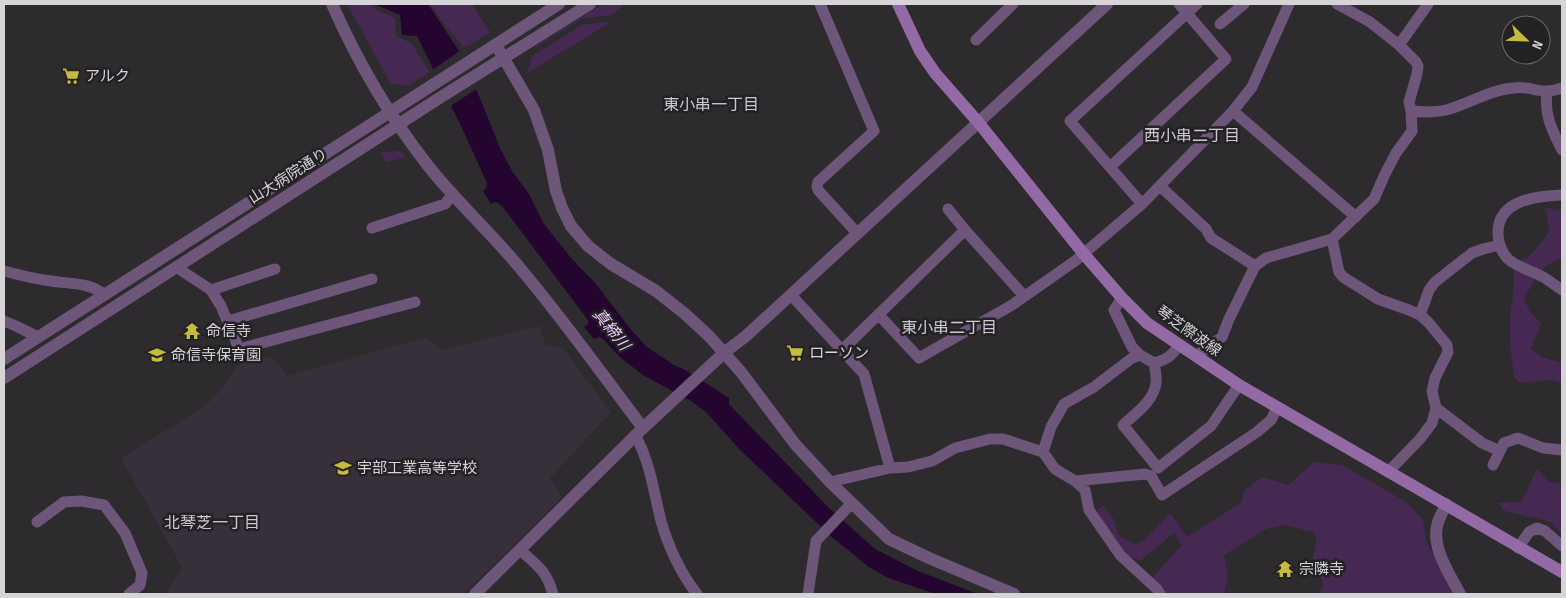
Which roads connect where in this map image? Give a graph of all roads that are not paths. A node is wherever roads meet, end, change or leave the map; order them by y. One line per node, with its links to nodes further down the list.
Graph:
1 (332, 4): 21 (street)
2 (559, 4): 16 (street, 山大病院通り)
3 (590, 4): 18 (street, 山大病院通り)
4 (820, 4): 36 (street)
5 (898, 4): 24 (main road, 琴芝際波線)
6 (1013, 4): 15 (street)
7 (1107, 4): 24 (street)
8 (1197, 4): 13 (street)
9 (1244, 4): 14 (street)
10 (1288, 4): 22 (street)
11 (1337, 4): 17 (street)
12 (1428, 4): 17 (street)
13 (1183, 8): 27 (street); 27 (street)
14 (1220, 24)
15 (976, 40)
16 (496, 45): 18 (street); 21 (street, 山大病院通り)
17 (1400, 45): 23 (street)
18 (504, 58): 25 (street, 山大病院通り); 59 (street)
19 (1562, 88): 20 (street)
20 (1546, 93): 23 (street); 26 (street)
21 (390, 111): 25 (street); 47 (street, 山大病院通り)
22 (1233, 111): 28 (street); 33 (street)
23 (1411, 111): 33 (street)
24 (978, 122): 36 (street); 39 (main road, 琴芝際波線)
25 (399, 125): 29 (street); 41 (street, 山大病院通り)
26 (1562, 150)
27 (1110, 168): 31 (street)
28 (1160, 186): 31 (street); 40 (street)
29 (453, 194): 34 (street); 68 (street)
30 (1562, 194): 38 (street)
31 (1142, 204): 39 (street)
32 (948, 210): 35 (street)
33 (1356, 217): 37 (street)
34 (372, 228)
35 (965, 230): 49 (street); 52 (street)
36 (857, 233): 48 (street)
37 (1332, 239): 40 (street); 53 (street)
38 (1500, 245): 46 (street); 53 (street)
39 (1083, 253): 49 (street); 50 (main road, 琴芝際波線)
40 (1255, 266): 61 (street)
41 (176, 267): 45 (street); 64 (street, 山大病院通り)
42 (276, 269): 45 (street)
43 (4, 271): 47 (street)
44 (372, 279): 55 (street)
45 (212, 290): 55 (street)
46 (1562, 290)
47 (104, 295): 56 (street, 山大病院通り)
48 (792, 295): 58 (street); 59 (street)
49 (1024, 296): 52 (street)
50 (1122, 298): 57 (main road, 琴芝際波線); 60 (street)
51 (415, 302): 55 (street)
52 (879, 315): 58 (street)
53 (1420, 315): 67 (street)
54 (4, 321): 56 (street)
55 (228, 321)
56 (38, 338): 62 (street, 山大病院通り)
57 (1179, 345): 61 (main road, 琴芝際波線); 63 (street)
58 (842, 350): 73 (street)
59 (725, 352): 68 (street); 76 (street)
60 (1140, 356): 63 (street); 71 (street)
61 (1196, 356): 65 (main road, 琴芝際波線)
62 (4, 359)
63 (1154, 363): 65 (street)
64 (4, 378)
65 (1239, 385): 66 (main road, 琴芝際波線)
66 (1277, 408): 74 (main road, 琴芝際波線); 75 (street)
67 (1436, 408): 70 (street); 74 (street)
68 (639, 432): 82 (street); 87 (street)
69 (1562, 450): 70 (street)
70 (1500, 451): 72 (street)
71 (1043, 452): 73 (street); 75 (street)
72 (1493, 465)
73 (890, 468): 76 (street)
74 (1388, 472): 77 (main road, 琴芝際波線)
75 (1076, 481): 90 (street)
76 (830, 482): 78 (street)
77 (1446, 504): 81 (main road, 琴芝際波線); 91 (street)
78 (849, 506): 88 (street); 89 (street)
79 (37, 522): 84 (street)
80 (1562, 546): 81 (street)
81 (1518, 548): 83 (main road, 琴芝際波線)
82 (520, 550): 85 (street); 86 (street)
83 (1562, 572)
84 (129, 594)
85 (475, 594)
86 (553, 594)
87 (697, 594)
88 (808, 594)
89 (1014, 594)
90 (1160, 594)
91 (1460, 594)

